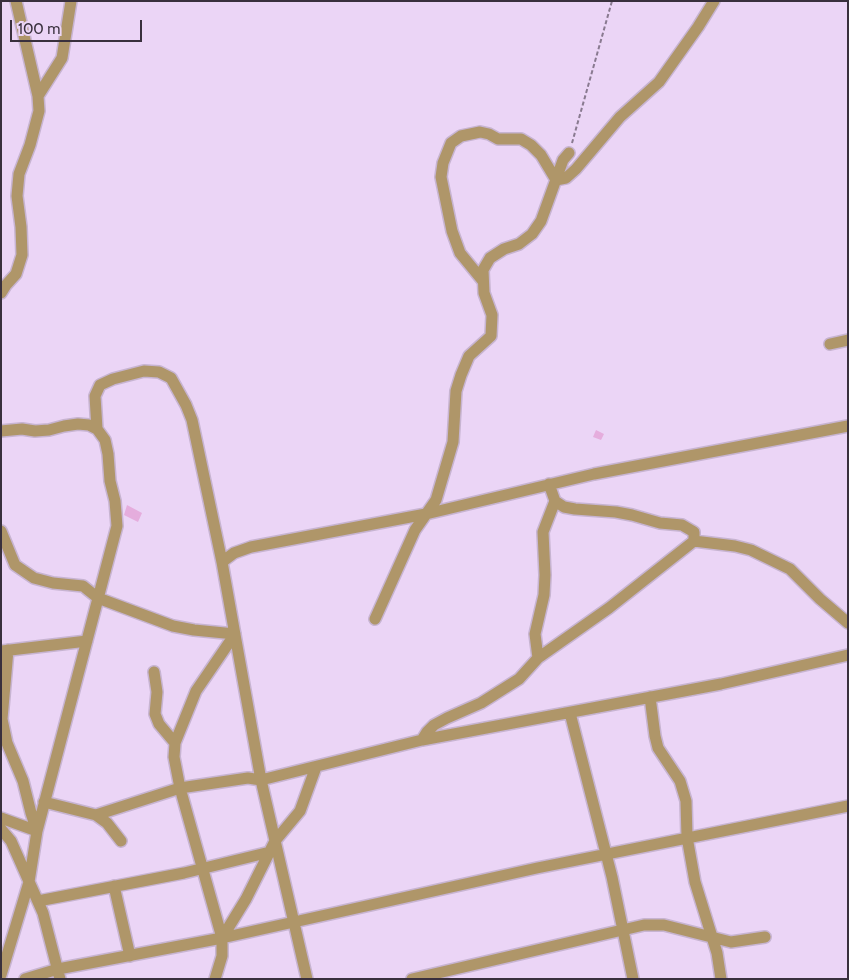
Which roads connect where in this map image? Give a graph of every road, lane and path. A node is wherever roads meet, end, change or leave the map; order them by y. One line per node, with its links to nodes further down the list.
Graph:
1 (16, 1): 5 (street)
2 (71, 1): 5 (street)
3 (612, 1): 6 (path)
4 (714, 1): 7 (street)
5 (38, 96): 9 (street)
6 (569, 153): 7 (street)
7 (556, 180): 8 (street); 8 (street)
8 (483, 281): 17 (street)
9 (1, 293)
10 (848, 340): 11 (street)
11 (830, 344)
12 (848, 426): 15 (street)
13 (98, 429): 14 (street); 20 (street); 21 (street)
14 (1, 431)
15 (549, 484): 16 (street); 17 (street)
16 (555, 501): 19 (street); 28 (street)
17 (426, 514): 20 (street); 22 (street)
18 (1, 531): 21 (street)
19 (694, 541): 23 (street); 28 (street)
20 (222, 562): 24 (street)
21 (98, 598): 24 (street); 25 (street)
22 (375, 620)
23 (848, 623)
24 (235, 634): 33 (street); 35 (street)
25 (87, 641): 26 (street); 37 (street)
26 (5, 650): 42 (street)
27 (848, 656): 30 (street)
28 (538, 658): 32 (street)
29 (154, 672): 33 (street)
30 (650, 697): 31 (street); 43 (street)
31 (570, 713): 32 (street); 47 (street)
32 (422, 740): 34 (street)
33 (175, 743): 36 (street)
34 (316, 767): 35 (street); 44 (street)
35 (261, 780): 36 (street); 44 (street)
36 (180, 788): 39 (street); 48 (street)
37 (44, 802): 39 (street); 42 (street)
38 (848, 806): 43 (street)
39 (96, 815): 45 (street)
40 (1, 818): 42 (street)
41 (1, 829): 49 (street)
42 (37, 831): 49 (street)
43 (687, 837): 47 (street); 54 (street)
44 (275, 841): 46 (street); 52 (street)
45 (121, 842)
46 (270, 852): 48 (street); 56 (street)
47 (606, 854): 52 (street); 53 (street)
48 (202, 868): 50 (street); 56 (street)
49 (29, 882): 51 (street); 59 (street)
50 (114, 886): 51 (street); 57 (street)
51 (38, 901): 58 (street)
52 (294, 923): 56 (street); 62 (street)
53 (623, 930): 54 (street); 63 (street); 64 (street)
54 (712, 937): 55 (street); 65 (street)
55 (765, 937)
56 (222, 938): 57 (street); 61 (street)
57 (130, 956): 58 (street)
58 (59, 974): 60 (street)
59 (1, 975)
60 (26, 979)
61 (215, 979)
62 (307, 979)
63 (412, 979)
64 (633, 979)
65 (721, 979)

